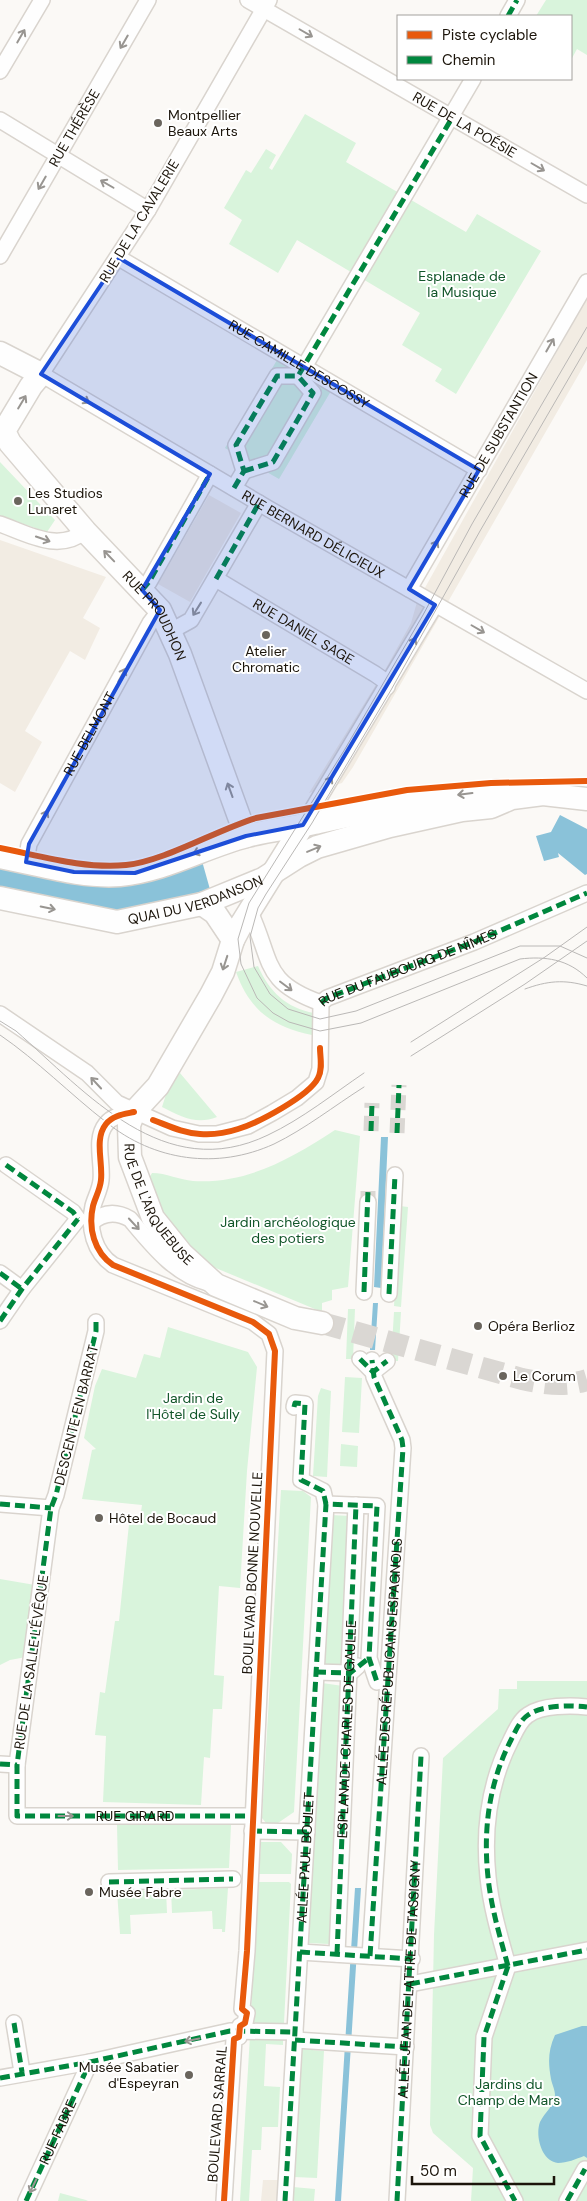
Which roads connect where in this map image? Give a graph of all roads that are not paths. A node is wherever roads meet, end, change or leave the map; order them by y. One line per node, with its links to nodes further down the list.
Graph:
1 (42, 0): 7 (street, one-way to 1)
2 (148, 0): 11 (street, RUE THÉRÈSE, one-way to 11)
3 (248, 0): 5 (street, RUE DE LA POÉSIE)
4 (517, 0): 6 (street)
5 (267, 4): 9 (street, RUE DE LA POÉSIE, one-way to 9); 13 (street, RUE DE LA CAVALERIE)
6 (509, 15)
7 (0, 71)
8 (472, 80): 9 (street)
9 (452, 118): 12 (street, RUE DE LA POÉSIE, one-way to 12); 18 (street)
10 (0, 120): 11 (street)
11 (58, 156): 13 (street, one-way to 11); 14 (street, RUE THÉRÈSE, one-way to 14)
12 (587, 195)
13 (148, 210): 15 (street, RUE DE LA CAVALERIE)
14 (0, 256)
15 (119, 258): 18 (street, RUE CAMILLE DESCOSSY); 19 (street, RUE DE LA CAVALERIE)
16 (587, 282): 21 (street, RUE DE SUBSTANTION, one-way to 16)
17 (0, 353): 19 (street)
18 (301, 371): 21 (street, RUE CAMILLE DESCOSSY); 22 (street); 22 (street)
19 (41, 374): 20 (street, RUE DE LA CAVALERIE, one-way to 19); 23 (street, RUE BERNARD DÉLICIEUX, one-way to 23)
20 (1, 432): 27 (street, RUE PROUDHON)
21 (479, 470): 29 (street, RUE DE SUBSTANTION, one-way to 21)
22 (244, 471): 24 (street)
23 (210, 474): 24 (street, RUE BERNARD DÉLICIEUX); 30 (street)
24 (234, 488): 25 (street, RUE BERNARD DÉLICIEUX)
25 (259, 503): 28 (street); 29 (street, RUE BERNARD DÉLICIEUX)
26 (0, 524): 27 (street, one-way to 27)
27 (85, 531): 30 (street, RUE PROUDHON, one-way to 27)
28 (216, 579): 33 (street, one-way to 33); 34 (street, RUE DANIEL SAGE)
29 (409, 589): 31 (street, RUE BERNARD DÉLICIEUX)
30 (142, 590): 32 (street, RUE PROUDHON)
31 (436, 605): 34 (street, one-way to 31); 35 (street, RUE BERNARD DÉLICIEUX, one-way to 35)
32 (160, 610): 33 (street, RUE PROUDHON); 41 (street, RUE BELMONT, one-way to 32)
33 (170, 631): 39 (street, RUE PROUDHON, one-way to 33)
34 (387, 687): 38 (street, one-way to 34)
35 (587, 691)
36 (512, 798): 37 (street, QUAI DU VERDANSON); 38 (street, QUAI DU VERDANSON, one-way to 38); 42 (street, QUAI DU VERDANSON, one-way to 36)
37 (587, 799)
38 (303, 825): 39 (street, QUAI DU VERDANSON); 42 (street, QUAI DU VERDANSON)
39 (246, 836): 41 (street, QUAI DU VERDANSON, one-way to 41)
40 (0, 857): 41 (street, QUAI DU VERDANSON)
41 (26, 862)
42 (272, 874): 45 (street, QUAI DU VERDANSON); 46 (street)
43 (584, 894): 48 (street, RUE DU FAUBOURG DE NÎMES)
44 (0, 898): 45 (street, QUAI DU VERDANSON, one-way to 45)
45 (202, 904): 47 (street)
46 (250, 912): 47 (street); 48 (street, one-way to 48)
47 (233, 940): 50 (street, one-way to 50)
48 (321, 1003): 50 (street, RUE DU FAUBOURG DE NÎMES)
49 (0, 1014): 50 (street, one-way to 49)
50 (134, 1112): 54 (street); 56 (street, RUE DE L'ARQUEBUSE)
51 (6, 1165): 54 (street)
52 (394, 1175): 59 (street)
53 (368, 1202): 58 (street)
54 (85, 1221): 56 (street, RUE DE L'ARQUEBUSE, one-way to 56); 57 (street); 78 (street, BOULEVARD BONNE NOUVELLE)
55 (0, 1273): 57 (street)
56 (216, 1285): 62 (street, RUE DE L'ARQUEBUSE, one-way to 62)
57 (22, 1288): 60 (street)
58 (364, 1292)
59 (390, 1294)
60 (0, 1321)
61 (96, 1322): 67 (street, DESCENTE EN BARRAT)
62 (322, 1323)
63 (373, 1363): 85 (street, ALLÉE DES RÉPUBLICAINS ESPAGNOLS)
64 (294, 1407): 68 (street)
65 (0, 1504): 67 (street)
66 (356, 1505): 68 (street, ALLÉE DES RÉPUBLICAINS ESPAGNOLS); 69 (street, ALLÉE DES RÉPUBLICAINS ESPAGNOLS); 71 (street, ESPLANADE CHARLES DE GAULLE)
67 (51, 1508): 76 (street, RUE DE LA SALLE L'ÉVÊQUE)
68 (326, 1509): 70 (street, ALLÉE PAUL BOULET)
69 (369, 1658): 71 (street, ALLÉE DES RÉPUBLICAINS ESPAGNOLS); 72 (street)
70 (316, 1672): 71 (street); 79 (street, ALLÉE PAUL BOULET)
71 (350, 1673): 84 (street, ESPLANADE CHARLES DE GAULLE)
72 (377, 1682)
73 (587, 1707): 87 (street)
74 (421, 1756): 86 (street, ALLÉE JEAN DE LATTRE DE TASSIGNY)
75 (0, 1764): 76 (street)
76 (17, 1765): 77 (street, RUE DE LA SALLE L'ÉVÊQUE)
77 (17, 1816): 78 (street, RUE GIRARD, one-way to 78)
78 (252, 1824): 79 (street, RUE GIRARD); 90 (street, BOULEVARD BONNE NOUVELLE)
79 (307, 1832): 83 (street, ALLÉE PAUL BOULET)
80 (233, 1879): 81 (street)
81 (109, 1882)
82 (587, 1950): 87 (street)
83 (300, 1952): 84 (street); 91 (street, ALLÉE PAUL BOULET)
84 (337, 1954): 85 (street)
85 (370, 1956): 86 (street)
86 (412, 1959): 88 (street, ALLÉE JEAN DE LATTRE DE TASSIGNY)
87 (508, 1966): 88 (street); 102 (street)
88 (410, 1984): 92 (street, ALLÉE JEAN DE LATTRE DE TASSIGNY)
89 (14, 2023): 94 (street)
90 (240, 2031): 91 (street); 93 (street, one-way to 93); 98 (street, BOULEVARD SARRAIL); 99 (street, BOULEVARD SARRAIL)
91 (295, 2036): 92 (street); 100 (street, ALLÉE PAUL BOULET)
92 (406, 2047): 101 (street, ALLÉE JEAN DE LATTRE DE TASSIGNY)
93 (90, 2062): 94 (street); 97 (street, RUE FABRE, one-way to 97)
94 (22, 2072): 95 (street)
95 (0, 2078)
96 (585, 2169): 103 (street)
97 (26, 2201)
98 (224, 2201)
99 (233, 2201)
100 (285, 2201)
101 (397, 2201)
102 (515, 2201)
103 (567, 2201)

